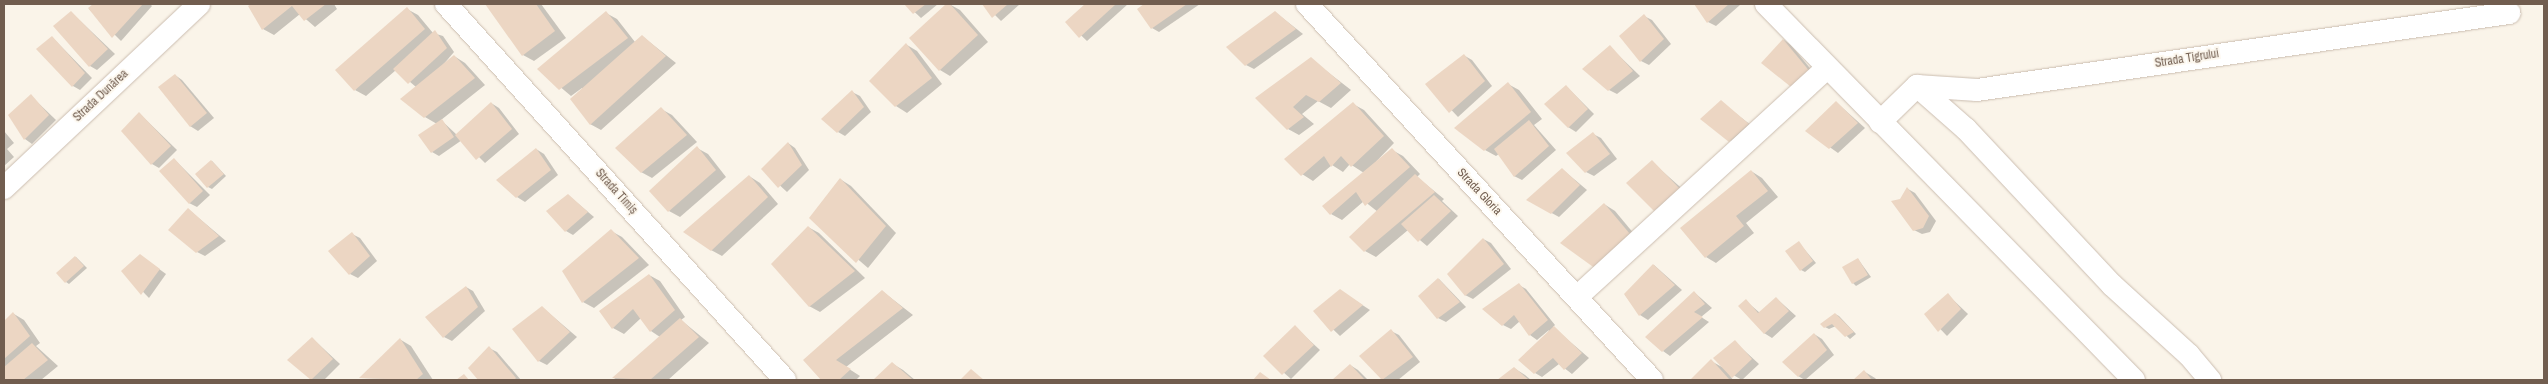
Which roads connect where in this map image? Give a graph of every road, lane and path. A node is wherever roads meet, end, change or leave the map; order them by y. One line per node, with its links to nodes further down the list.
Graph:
1 (199, 4): 9 (street, Strada Dunărea)
2 (446, 4): 11 (street, Strada Timiș)
3 (1307, 4): 10 (street, Strada Gloria)
4 (1766, 4): 6 (street)
5 (2509, 13): 7 (street, Strada Tigrului)
6 (1827, 68): 8 (street); 10 (street)
7 (1917, 86): 8 (street); 14 (street)
8 (1880, 122): 13 (street)
9 (4, 188)
10 (1577, 297): 12 (street, Strada Gloria)
11 (786, 380)
12 (1652, 380)
13 (2134, 380)
14 (2210, 380)

